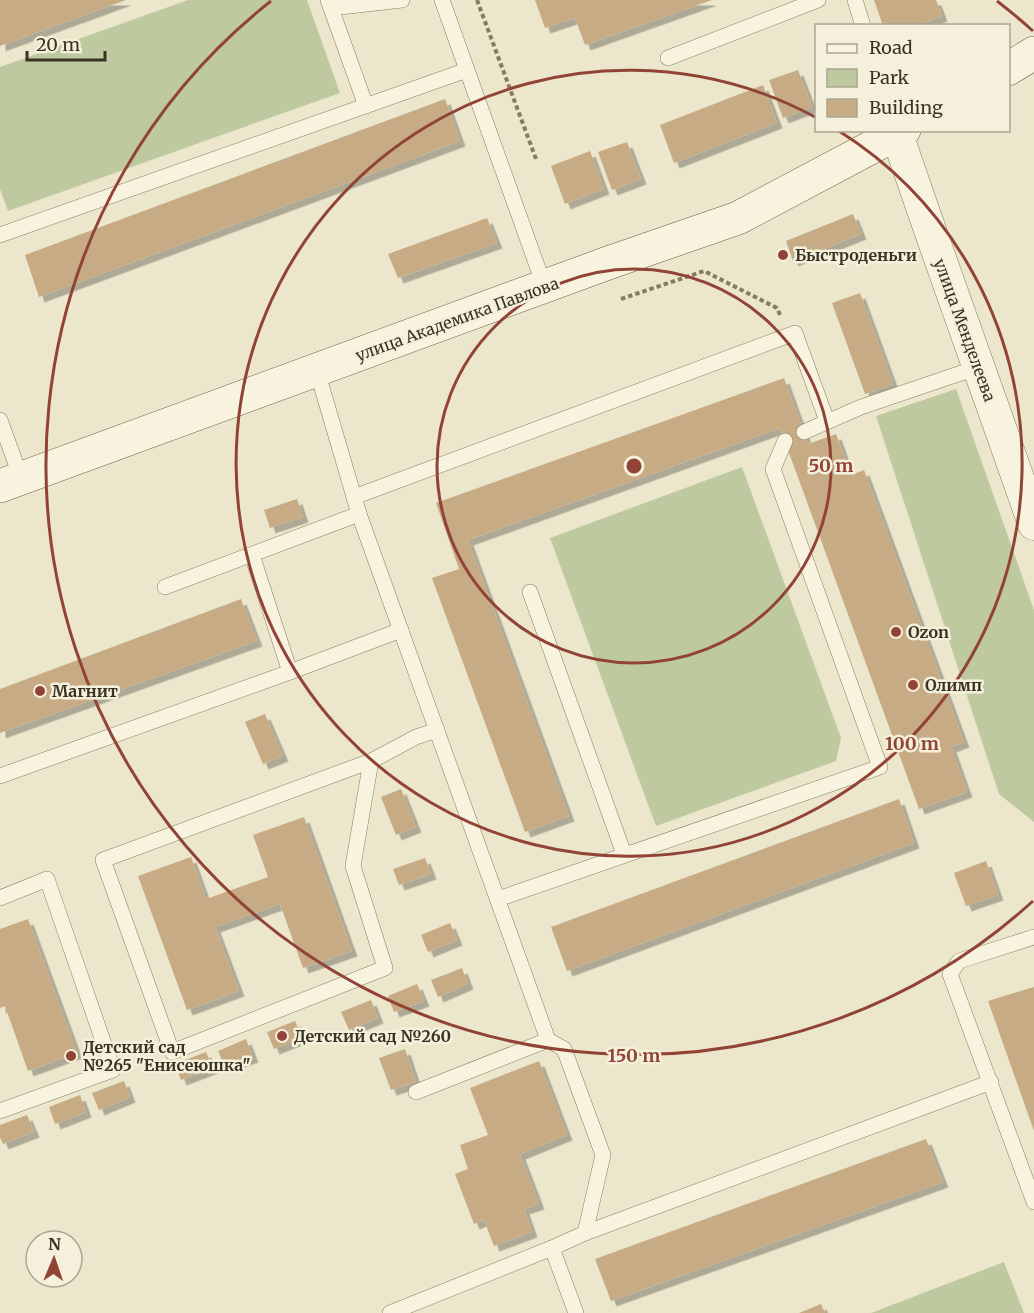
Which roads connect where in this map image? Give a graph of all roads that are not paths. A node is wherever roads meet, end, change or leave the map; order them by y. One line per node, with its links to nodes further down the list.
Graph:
1 (402, 0): 5 (lane)
2 (442, 0): 10 (lane)
3 (818, 0): 8 (lane)
4 (855, 0): 6 (lane)
5 (330, 4): 11 (lane)
6 (862, 24)
7 (1034, 53): 9 (main road)
8 (668, 58)
9 (1010, 68)
10 (467, 70): 11 (lane); 14 (lane)
11 (366, 106): 13 (lane)
12 (899, 132): 14 (main road, улица Академика Павлова); 15 (street, улица Менделеева)
13 (0, 235)
14 (544, 288): 16 (main road, улица Академика Павлова)
15 (979, 367): 18 (lane); 24 (street, улица Менделеева)
16 (317, 371): 21 (main road, улица Академика Павлова); 22 (lane)
17 (0, 420): 21 (lane)
18 (827, 421): 19 (lane); 22 (lane)
19 (804, 432)
20 (785, 441): 33 (lane)
21 (11, 482)
22 (354, 497): 23 (lane)
23 (359, 514): 25 (lane); 28 (lane)
24 (1034, 524)
25 (252, 555): 26 (lane); 29 (lane)
26 (165, 587)
27 (530, 592): 33 (lane)
28 (401, 630): 29 (lane); 30 (lane)
29 (290, 672): 32 (lane)
30 (437, 730): 31 (lane); 35 (lane)
31 (371, 760): 31 (lane)
32 (0, 776)
33 (624, 854): 35 (lane)
34 (0, 898): 40 (lane)
35 (498, 899): 37 (lane)
36 (1034, 936): 38 (lane)
37 (548, 1040): 39 (lane); 42 (lane)
38 (991, 1082): 41 (lane); 42 (lane)
39 (416, 1092)
40 (0, 1111)
41 (1034, 1202)
42 (585, 1233): 43 (lane)
43 (552, 1248): 44 (lane); 45 (lane)
44 (390, 1313)
45 (576, 1313)

